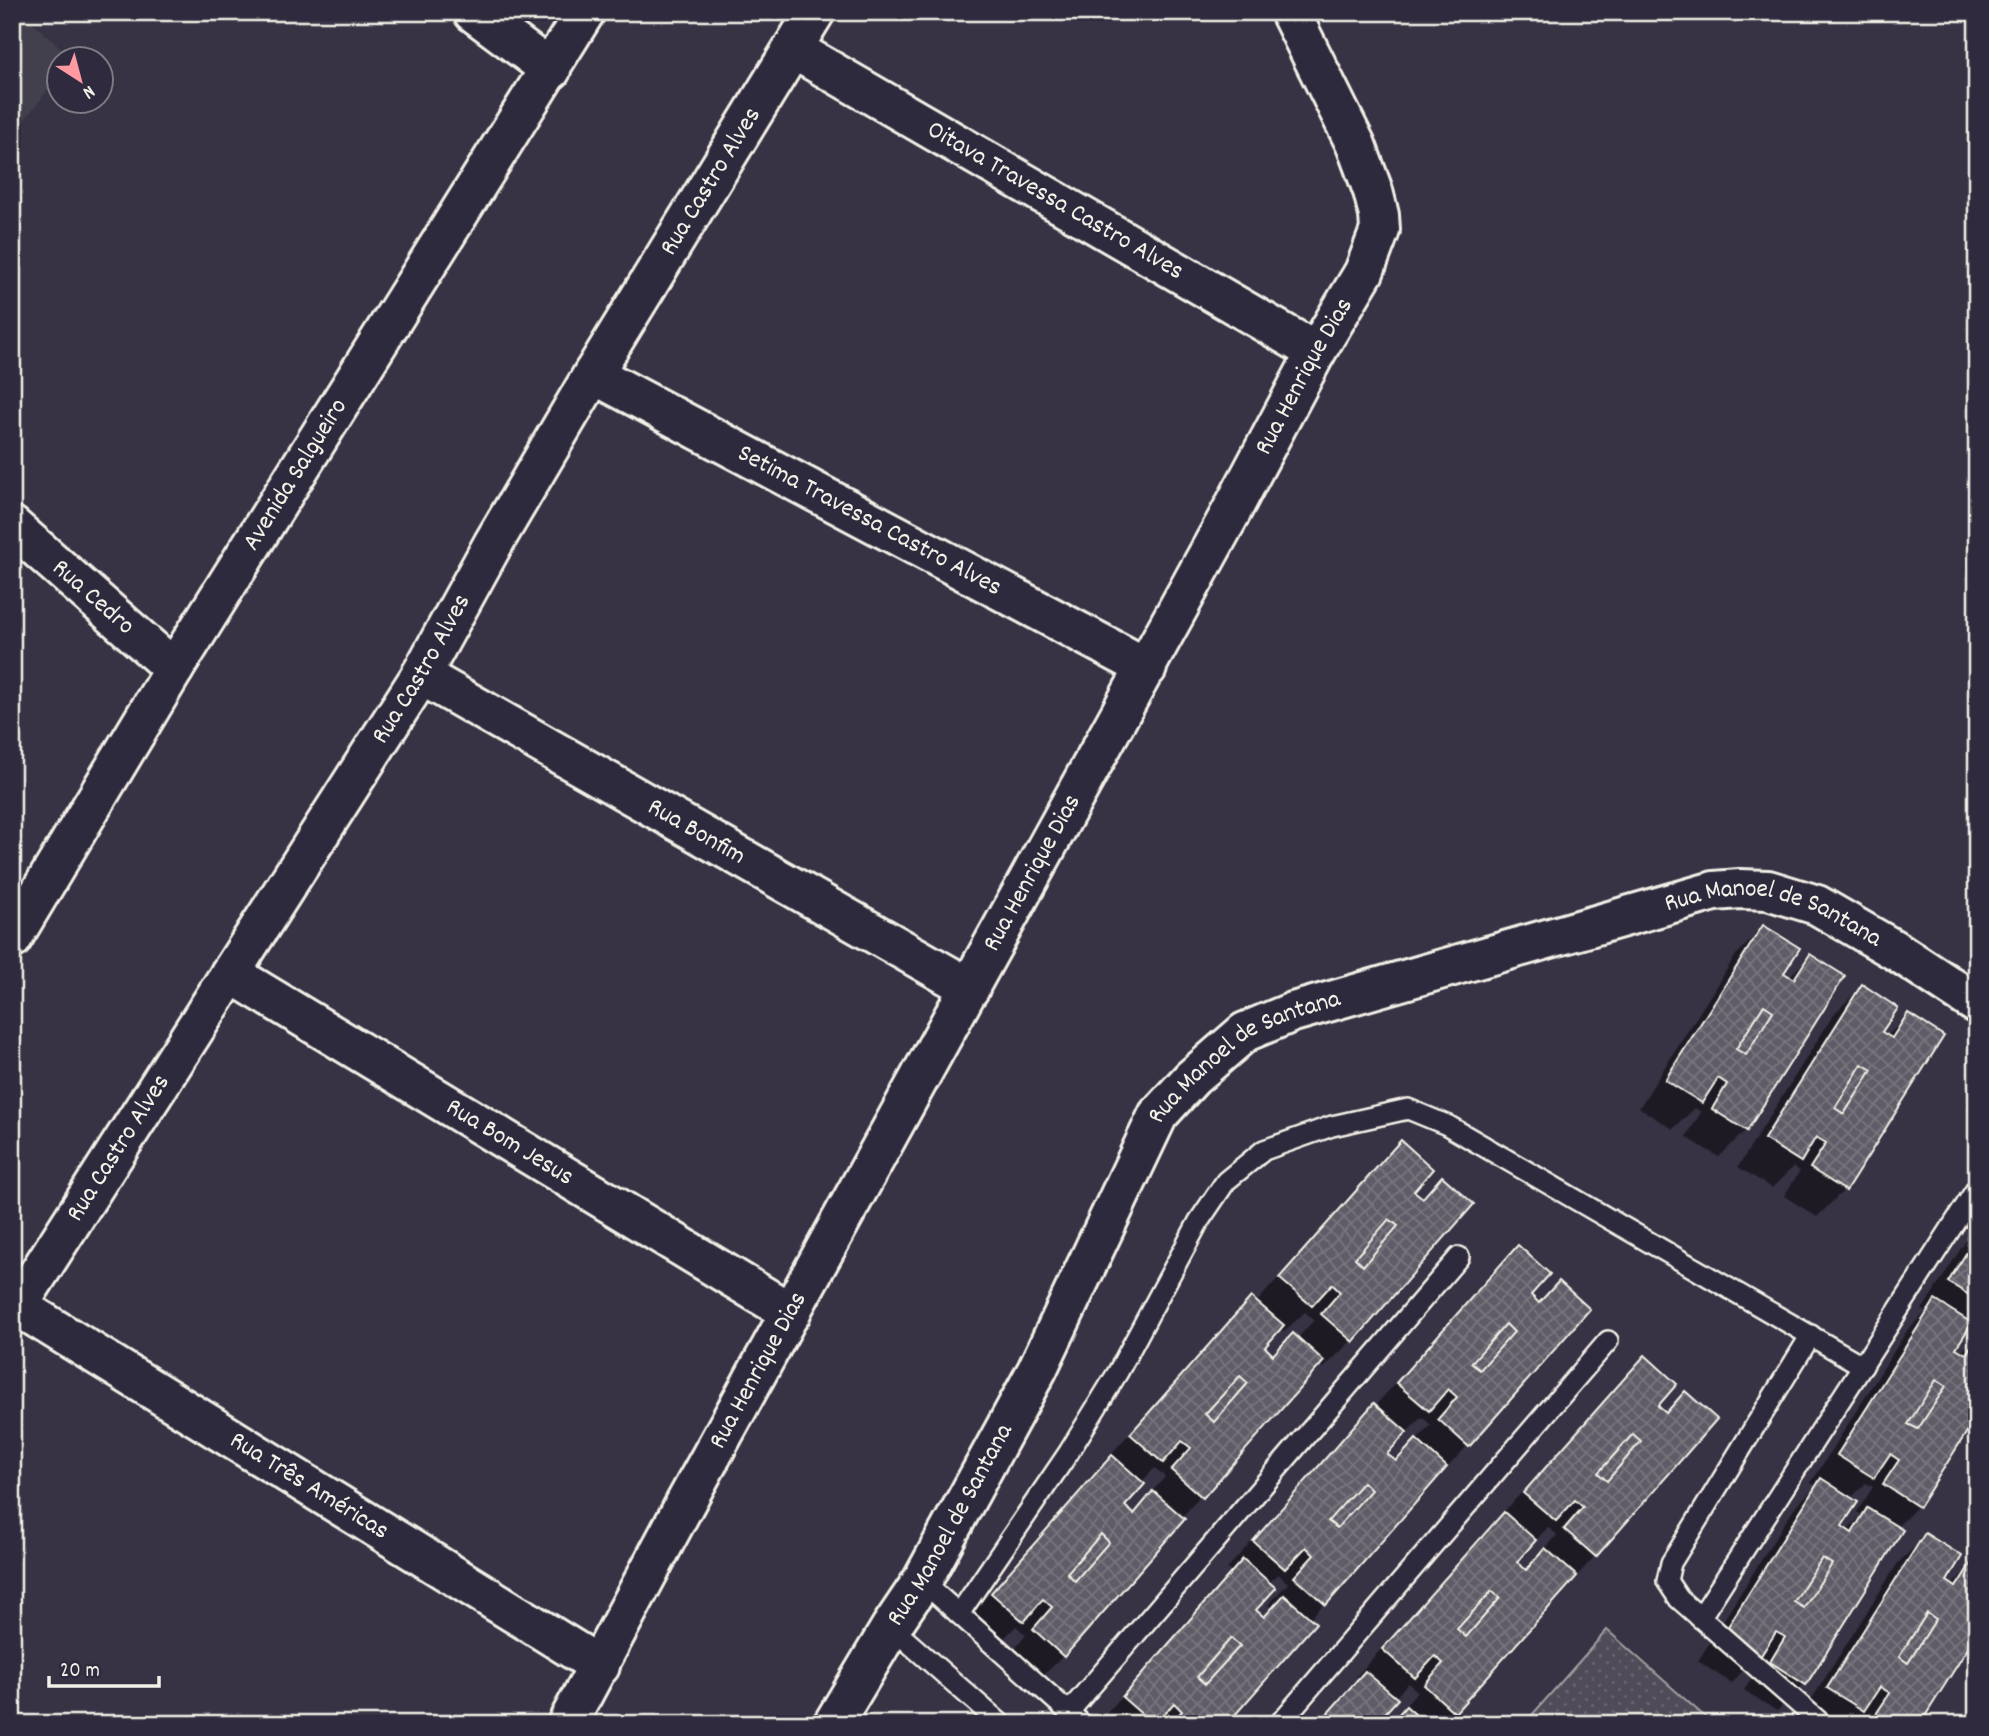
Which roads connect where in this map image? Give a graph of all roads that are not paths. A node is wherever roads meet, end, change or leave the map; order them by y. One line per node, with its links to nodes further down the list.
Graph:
1 (473, 12): 6 (street)
2 (586, 12): 6 (street, Avenida Salgueiro)
3 (815, 12): 5 (street, Rua Castro Alves)
4 (1290, 12): 7 (street, Rua Henrique Dias)
5 (793, 48): 7 (street, Oitava Travessa Castro Alves); 8 (street, Rua Castro Alves)
6 (551, 70): 11 (street, Avenida Salgueiro)
7 (1316, 352): 10 (street, Rua Henrique Dias)
8 (593, 374): 10 (street, Setima Travessa Castro Alves); 12 (street, Rua Castro Alves)
9 (12, 526): 11 (street, Rua Cedro)
10 (1147, 668): 15 (street, Rua Henrique Dias)
11 (174, 669): 13 (street, Avenida Salgueiro)
12 (421, 676): 14 (street, Rua Castro Alves); 15 (street, Rua Bonfim)
13 (17, 920)
14 (230, 973): 19 (street, Rua Castro Alves); 20 (street, Rua Bom Jesus)
15 (970, 988): 20 (street, Rua Henrique Dias)
16 (1977, 1003): 24 (street, Rua Manoel de Santana)
17 (1977, 1188): 23 (lane)
18 (1459, 1256): 29 (lane)
19 (16, 1311): 28 (street, Rua Três Américas)
20 (791, 1313): 28 (street, Rua Henrique Dias)
21 (1811, 1335): 23 (lane); 25 (lane); 26 (lane)
22 (1608, 1341): 33 (lane)
23 (1863, 1366): 26 (lane)
24 (922, 1581): 25 (lane); 27 (street, Rua Manoel de Santana)
25 (959, 1614): 29 (lane)
26 (1700, 1618): 34 (lane)
27 (891, 1627): 31 (street, Rua Manoel de Santana); 32 (lane)
28 (600, 1666): 30 (street, Rua Henrique Dias)
29 (1075, 1718)
30 (568, 1724)
31 (833, 1724)
32 (1001, 1724)
33 (1279, 1724)
34 (1822, 1724)

